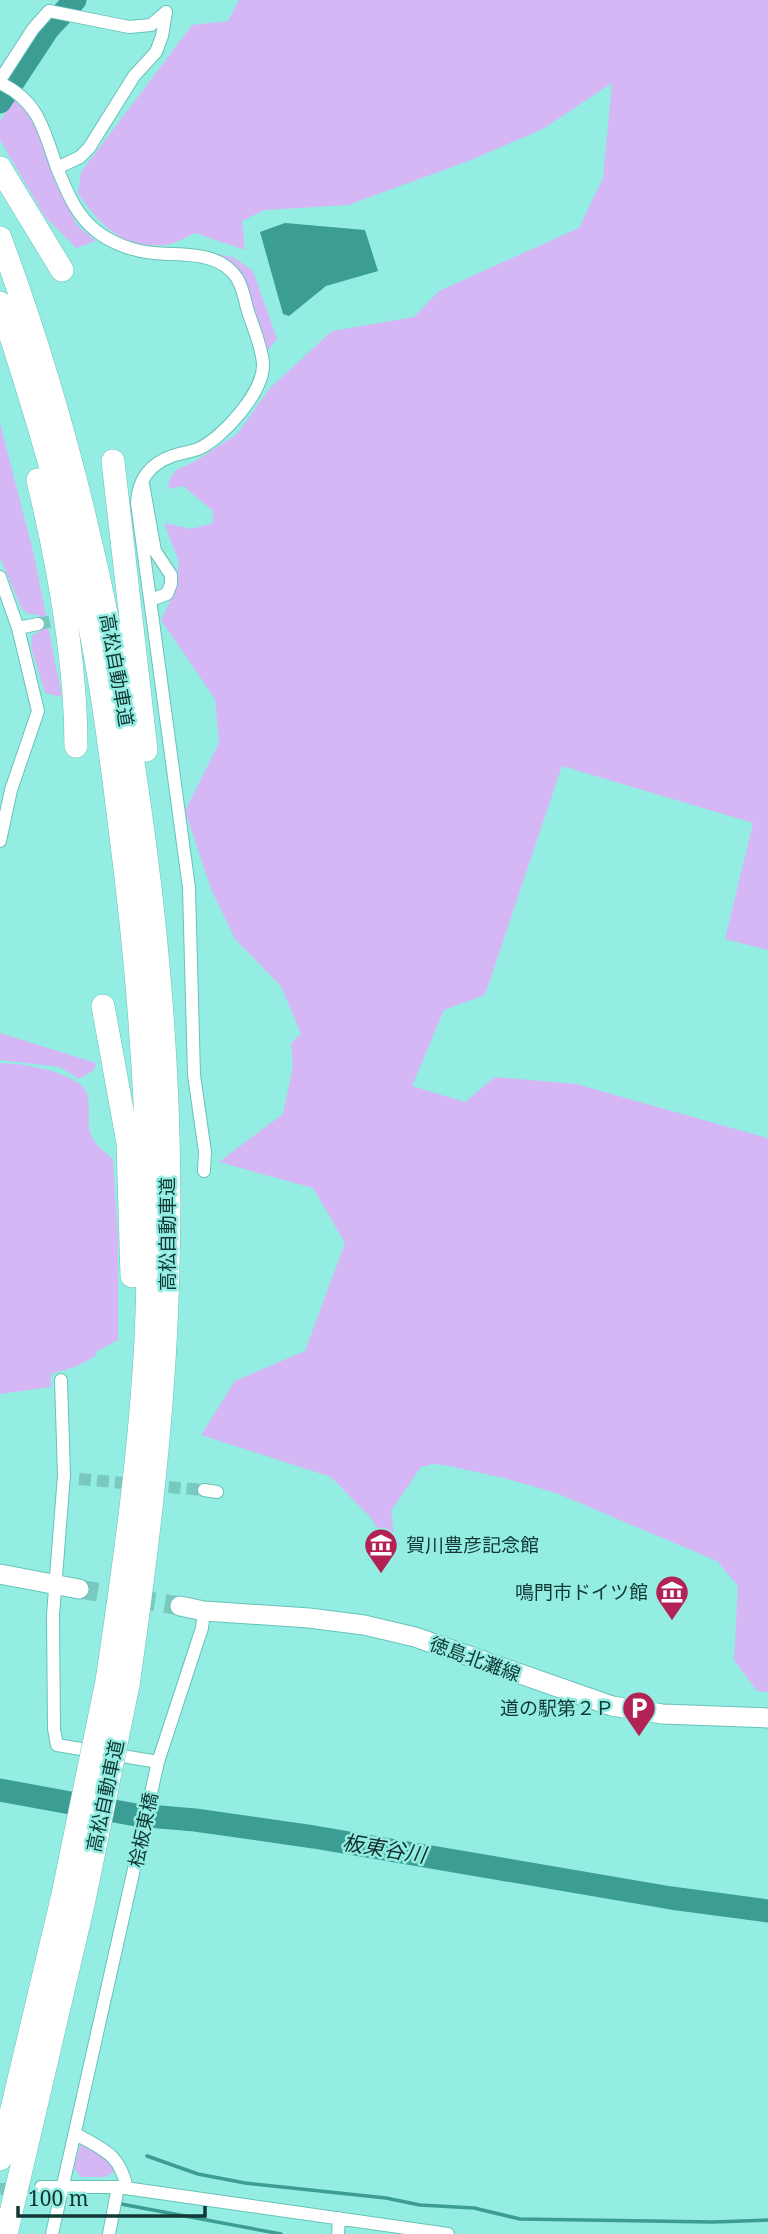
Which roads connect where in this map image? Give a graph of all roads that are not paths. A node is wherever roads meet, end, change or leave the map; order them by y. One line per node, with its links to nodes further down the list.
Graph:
1 (4, 85): 3 (street); 3 (street)
2 (0, 168): 5 (highway)
3 (57, 168): 9 (street)
4 (0, 238): 17 (highway, 高松自動車道)
5 (62, 270)
6 (0, 303): 7 (highway, 高松自動車道)
7 (13, 341): 15 (highway); 23 (highway, 高松自動車道)
8 (113, 461): 17 (highway)
9 (142, 481): 11 (street); 19 (street)
10 (0, 577): 13 (street)
11 (156, 598)
12 (0, 607): 13 (street)
13 (16, 622): 14 (street); 16 (street)
14 (38, 624)
15 (76, 746)
16 (0, 841)
17 (154, 916): 29 (highway, 高松自動車道)
18 (103, 1006): 23 (highway)
19 (204, 1171)
20 (61, 1380): 21 (street)
21 (64, 1477): 22 (street); 25 (street)
22 (79, 1479)
23 (133, 1497): 29 (highway, 高松自動車道)
24 (0, 1574): 25 (main road)
25 (56, 1584): 26 (main road); 31 (street)
26 (79, 1589)
27 (180, 1606): 28 (main road, 徳島北灘線)
28 (204, 1611): 30 (main road, 徳島北灘線); 31 (street, 桧板東橋)
29 (117, 1683): 32 (highway, 高松自動車道, bridge)
30 (768, 1718)
31 (158, 1765): 33 (street, 桧板東橋)
32 (72, 1902): 34 (highway, 高松自動車道); 39 (highway, 高松自動車道)
33 (76, 2134): 35 (street, 桧板東橋); 37 (street)
34 (0, 2159)
35 (64, 2186): 36 (street); 37 (street); 40 (street, 桧板東橋)
36 (41, 2187)
37 (123, 2187): 38 (street); 41 (street)
38 (339, 2217): 42 (street); 43 (street)
39 (6, 2234)
40 (52, 2234)
41 (109, 2234)
42 (338, 2234)
43 (448, 2234)

